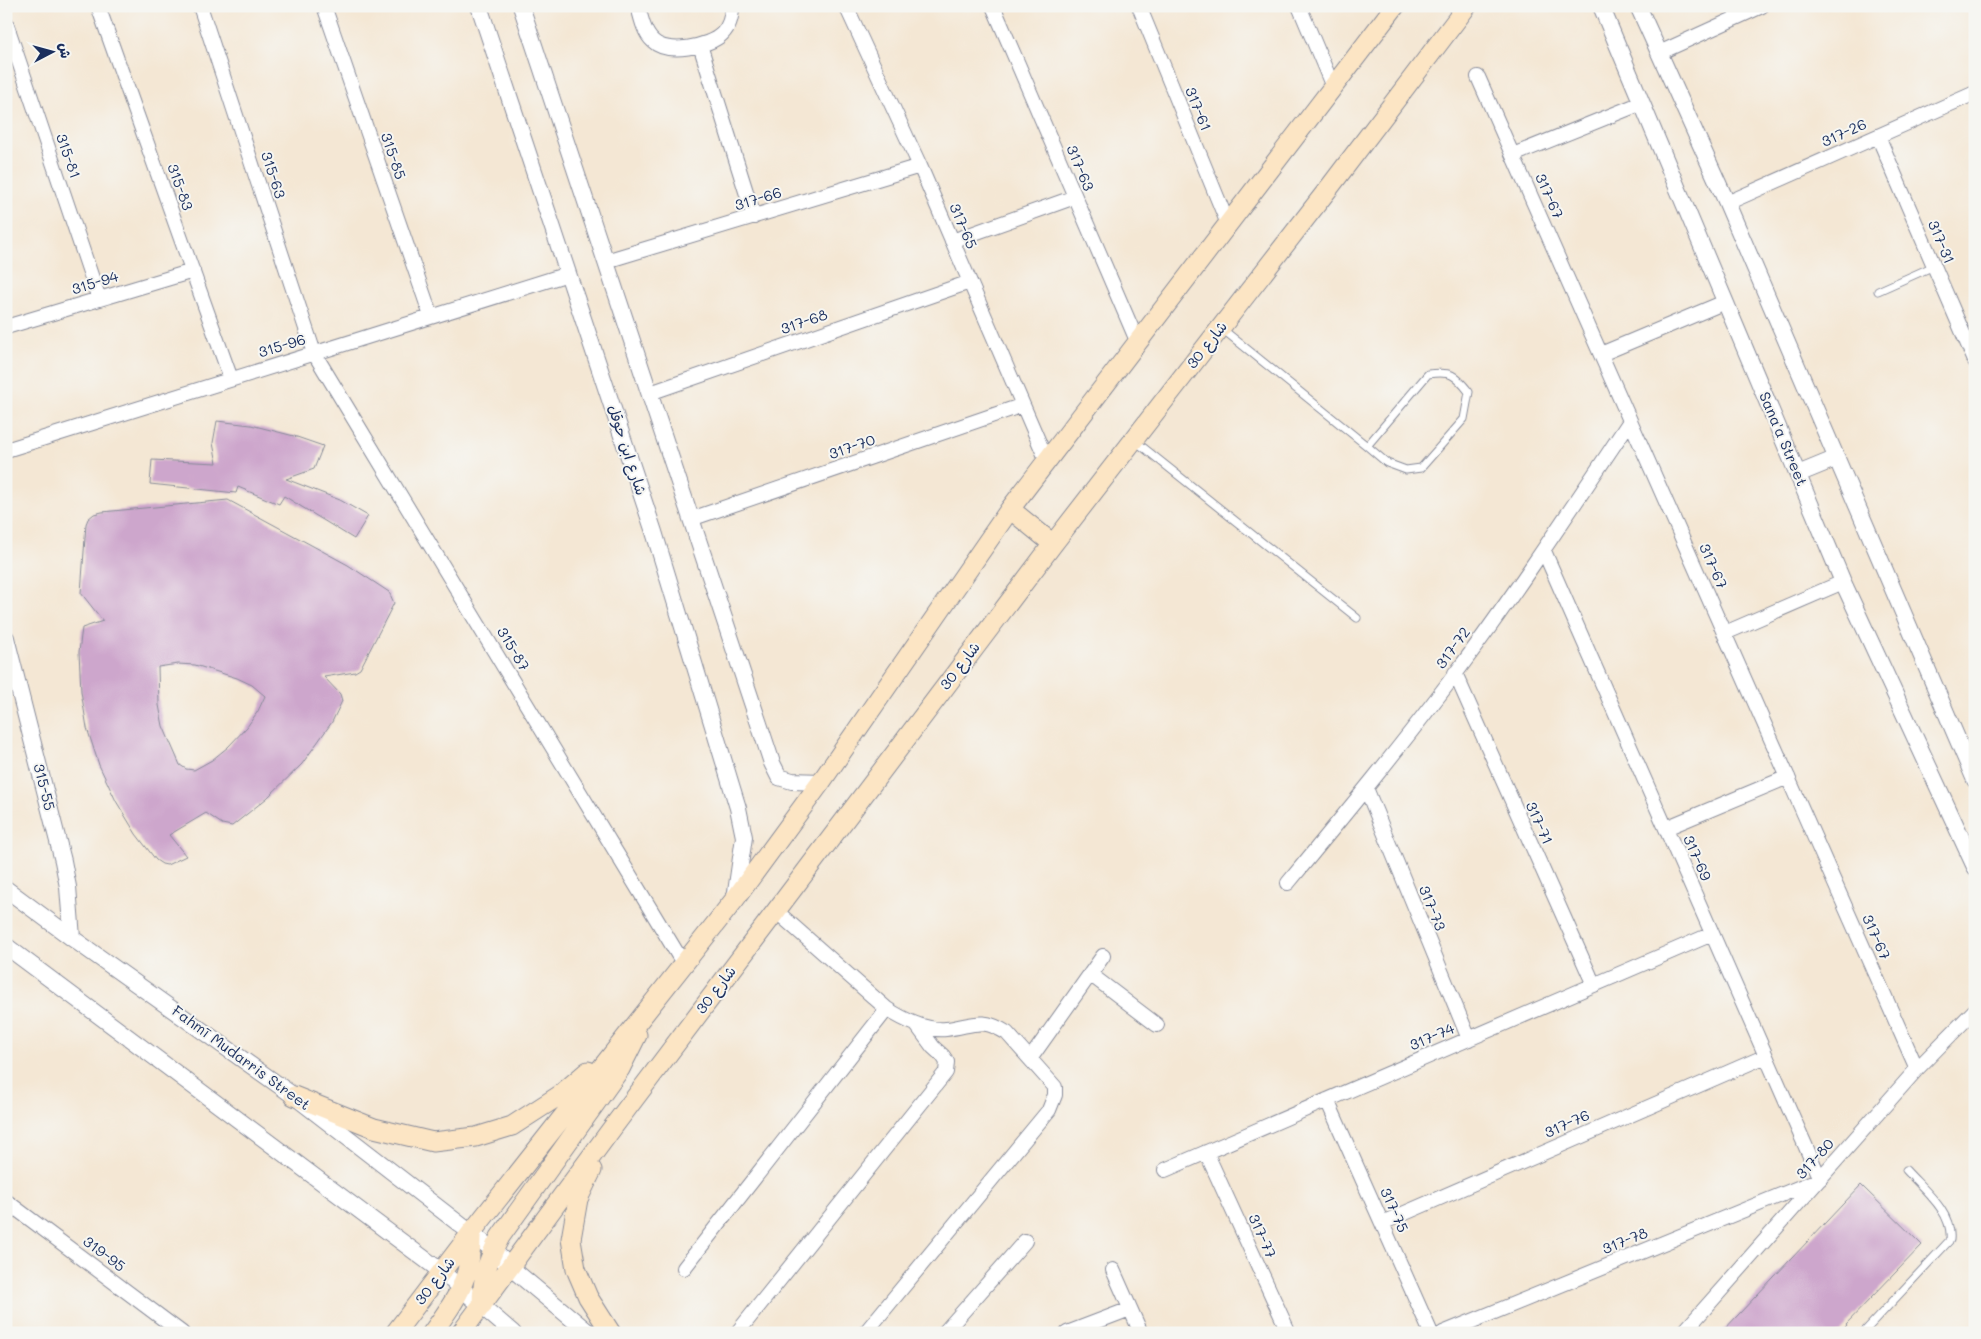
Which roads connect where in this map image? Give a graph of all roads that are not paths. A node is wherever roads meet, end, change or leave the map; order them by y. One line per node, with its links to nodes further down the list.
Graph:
1 (98, 6): 34 (street, 315-83)
2 (200, 6): 44 (street, 315-63)
3 (324, 6): 40 (street, 315-85)
4 (479, 6): 35 (street, شارع ابن حوقل)
5 (521, 6): 32 (street)
6 (638, 6): 18 (street)
7 (732, 6): 18 (street)
8 (846, 6): 26 (street, 317-65)
9 (993, 6): 27 (street, 317-63)
10 (1139, 6): 30 (street, 317-61)
11 (1299, 6): 21 (street)
12 (1394, 6): 21 (main road, شارع 30)
13 (1467, 6): 42 (main road, شارع 30)
14 (1601, 6): 23 (street, Sana'a Street)
15 (1638, 6): 19 (street)
16 (1762, 6): 19 (street)
17 (6, 23): 38 (street, 315-81)
18 (700, 45): 29 (street)
19 (1658, 53): 28 (street)
20 (1478, 77): 25 (street, 317-67)
21 (1333, 87): 30 (main road, شارع 30)
22 (1975, 93): 24 (street, 317-26)
23 (1642, 103): 25 (street); 39 (street, Sana'a Street)
24 (1878, 136): 28 (street, 317-26); 33 (street, 317-31)
25 (1513, 156): 45 (street, 317-67)
26 (920, 166): 29 (street, 317-66); 31 (street, 317-65)
27 (1075, 197): 31 (street); 43 (street, 317-63)
28 (1727, 202): 54 (street)
29 (754, 217): 32 (street, 317-66)
30 (1228, 224): 43 (main road, شارع 30)
31 (952, 241): 36 (street, 317-65)
32 (606, 261): 48 (street)
33 (1934, 266): 37 (lane); 46 (street, 317-31)
34 (193, 271): 38 (street, 315-94); 47 (street, 315-83)
35 (568, 274): 40 (street, 315-96); 74 (street, شارع ابن حوقل)
36 (970, 282): 48 (street, 317-68); 49 (street, 317-65)
37 (1878, 291)
38 (99, 299): 41 (street, 315-94)
39 (1725, 302): 45 (street); 56 (street, Sana'a Street)
40 (430, 316): 44 (street, 315-96)
41 (6, 327)
42 (1220, 328): 51 (main road, شارع 30); 52 (lane)
43 (1138, 342): 55 (main road, شارع 30)
44 (314, 353): 47 (street, 315-96); 80 (street, 315-87)
45 (1601, 354): 50 (street, 317-67)
46 (1975, 361)
47 (231, 379): 53 (street, 315-96)
48 (650, 393): 58 (street)
49 (1023, 405): 55 (street, 317-65); 58 (street, 317-70)
50 (1630, 421): 60 (street, 317-72); 63 (street, 317-67)
51 (1133, 440): 59 (main road, شارع 30); 62 (lane)
52 (1367, 446): 52 (lane)
53 (6, 450)
54 (1837, 458): 56 (street); 67 (street)
55 (1047, 461): 57 (main road, شارع 30)
56 (1798, 474): 61 (street, Sana'a Street)
57 (1010, 509): 59 (main road); 68 (main road, شارع 30)
58 (691, 519): 68 (street)
59 (1053, 544): 75 (main road, شارع 30)
60 (1544, 551): 65 (street, 317-72); 70 (street, 317-69)
61 (1843, 582): 63 (street); 71 (street, Sana'a Street)
62 (1357, 618)
63 (1725, 633): 66 (street, 317-67)
64 (6, 638): 77 (street, 315-55)
65 (1455, 673): 69 (street, 317-72); 82 (street, 317-71)
66 (1788, 777): 70 (street); 92 (street, 317-67)
67 (1975, 780)
68 (821, 782): 74 (main road, شارع 30)
69 (1366, 788): 72 (street, 317-72); 88 (street, 317-73)
70 (1666, 828): 76 (street, 317-69)
71 (1975, 867)
72 (1288, 882)
73 (6, 889): 77 (street, Fahmī Mudarris Street)
74 (735, 899): 80 (main road, شارع 30)
75 (776, 911): 84 (street); 95 (main road, شارع 30)
76 (1712, 934): 82 (street, 317-74); 90 (street, 317-69)
77 (72, 938): 93 (street, Fahmī Mudarris Street)
78 (6, 946): 108 (street)
79 (1104, 956): 81 (street)
80 (683, 963): 83 (main road, شارع 30)
81 (1090, 974): 87 (street); 91 (street)
82 (1594, 985): 88 (street, 317-74)
83 (657, 996): 89 (main road, شارع 30); 104 (main road)
84 (887, 1009): 86 (street); 106 (street)
85 (1975, 1010): 92 (street, 317-80)
86 (916, 1024): 91 (street); 119 (street)
87 (1157, 1025)
88 (1468, 1039): 94 (street, 317-74)
89 (619, 1044): 93 (main road); 102 (main road, شارع 30)
90 (1766, 1056): 99 (street, 317-69); 101 (street, 317-76)
91 (1030, 1059): 120 (street)
92 (1917, 1069): 99 (street, 317-80)
93 (294, 1096): 102 (street, Fahmī Mudarris Street)
94 (1327, 1100): 96 (street, 317-74); 101 (street, 317-75)
95 (616, 1123): 105 (main road, شارع 30); 118 (main road)
96 (1206, 1152): 97 (street, 317-74); 124 (street, 317-77)
97 (1165, 1170)
98 (1906, 1170): 128 (lane)
99 (1820, 1179): 126 (street, 317-78); 127 (street, 317-80)
100 (6, 1201): 112 (street, 319-95)
101 (1382, 1223): 125 (street, 317-75)
102 (471, 1232): 104 (street, Fahmī Mudarris Street); 108 (main road, شارع 30); 109 (main road)
103 (1025, 1241): 121 (street)
104 (493, 1250): 105 (street, Fahmī Mudarris Street); 110 (main road)
105 (510, 1267): 110 (main road, شارع 30); 117 (street)
106 (684, 1268)
107 (1113, 1270): 111 (street)
108 (442, 1272): 109 (street); 113 (main road, شارع 30)
109 (462, 1287): 110 (street); 114 (main road)
110 (482, 1306): 115 (main road, شارع 30); 116 (street)
111 (1130, 1309): 122 (street); 123 (street)
112 (182, 1333)
113 (395, 1333)
114 (432, 1333)
115 (461, 1333)
116 (513, 1333)
117 (589, 1333)
118 (611, 1333)
119 (737, 1333)
120 (865, 1333)
121 (944, 1333)
122 (1067, 1333)
123 (1141, 1333)
124 (1289, 1333)
125 (1431, 1333)
126 (1443, 1333)
127 (1683, 1333)
128 (1863, 1333)

